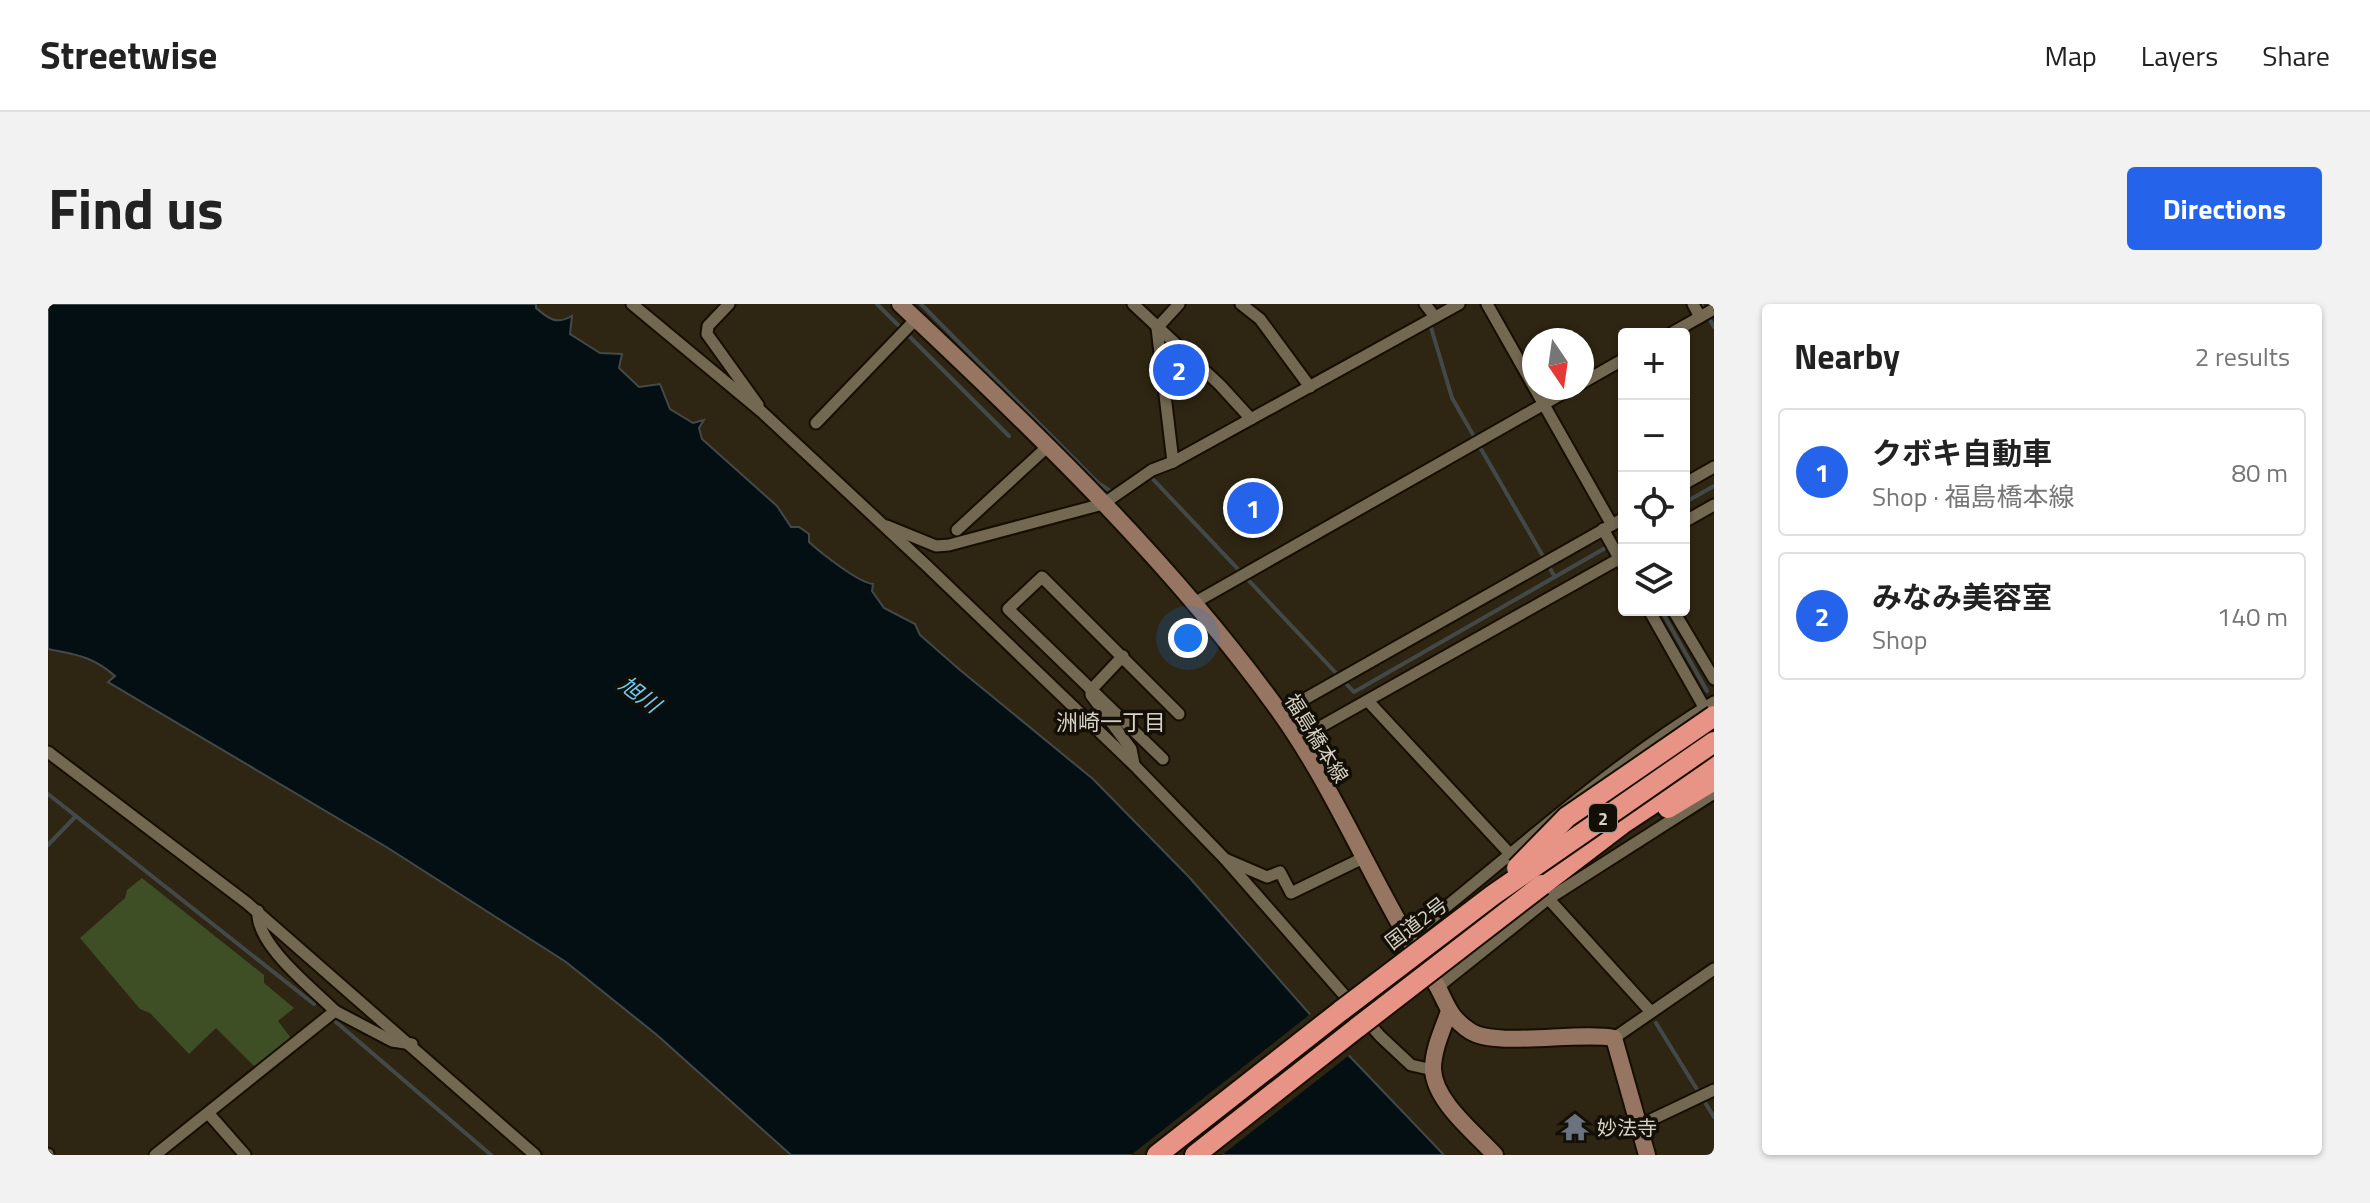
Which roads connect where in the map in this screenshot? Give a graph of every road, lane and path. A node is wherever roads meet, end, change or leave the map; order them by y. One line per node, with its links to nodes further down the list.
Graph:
1 (632, 304): 21 (street)
2 (729, 304): 21 (street)
3 (900, 304): 13 (main road, 福島橋本線)
4 (1133, 304): 14 (street)
5 (1179, 304): 14 (street)
6 (1241, 304): 18 (street)
7 (1425, 304): 12 (street)
8 (1459, 304): 12 (street)
9 (1487, 304): 20 (street)
10 (1693, 304): 11 (street)
11 (1707, 313): 15 (street)
12 (1435, 317): 18 (street)
13 (909, 327): 23 (street); 24 (main road, 福島橋本線)
14 (1157, 328): 22 (street); 25 (street)
15 (1681, 328)
16 (1618, 362): 17 (street)
17 (1594, 376)
18 (1310, 387): 22 (street)
19 (1550, 400): 20 (street)
20 (1543, 404): 32 (street); 36 (street)
21 (762, 412): 31 (street)
22 (1251, 419): 25 (street)
23 (816, 423)
24 (1046, 448): 28 (main road, 福島橋本線); 33 (street)
25 (1173, 462): 28 (street)
26 (1714, 467): 27 (street)
27 (1690, 481)
28 (1111, 498): 31 (street); 36 (main road, 福島橋本線)
29 (1714, 505): 30 (street)
30 (1690, 519)
31 (879, 523): 52 (street)
32 (1617, 523): 34 (street); 44 (street)
33 (957, 530)
34 (1618, 544)
35 (1618, 555): 42 (street)
36 (1194, 603): 44 (main road, 福島橋本線)
37 (1653, 616): 43 (street)
38 (1677, 616): 40 (street)
39 (1123, 656): 41 (street); 41 (street); 45 (street)
40 (1714, 679)
41 (1091, 690): 50 (street); 52 (street)
42 (1365, 702): 47 (street); 55 (street)
43 (1711, 709): 46 (street); 55 (street); 59 (highway, bridge)
44 (1280, 713): 47 (main road, 福島橋本線)
45 (1179, 714)
46 (1714, 725)
47 (1297, 740): 56 (main road, 福島橋本線)
48 (1714, 742): 59 (highway, 国道2号 / 2, bridge)
49 (48, 752): 60 (street)
50 (1163, 759)
51 (1714, 763): 58 (highway, 2)
52 (1134, 765): 57 (street)
53 (1714, 780): 58 (highway)
54 (1714, 793): 58 (street)
55 (1512, 855): 58 (street); 61 (street)
56 (1363, 858): 57 (street); 61 (main road, 福島橋本線)
57 (1225, 859): 69 (street)
58 (1545, 892): 63 (street); 65 (street); 77 (highway, 2, bridge)
59 (1493, 895): 76 (highway, 国道2号 / 2, bridge)
60 (258, 911): 64 (street); 68 (street)
61 (1406, 939): 63 (main road, 福島橋本線)
62 (1714, 969): 65 (street)
63 (1438, 987): 66 (main road, 福島橋本線)
64 (335, 1011): 68 (street); 71 (street)
65 (1651, 1012): 67 (street)
66 (1448, 1014): 67 (main road); 69 (main road)
67 (1614, 1038): 72 (main road)
68 (412, 1044): 75 (street)
69 (1433, 1070): 78 (main road)
70 (1708, 1095): 72 (street)
71 (209, 1114): 73 (street); 74 (street)
72 (1636, 1127): 79 (main road)
73 (155, 1155)
74 (245, 1155)
75 (535, 1155)
76 (1157, 1155)
77 (1195, 1155)
78 (1495, 1155)
79 (1647, 1155)

